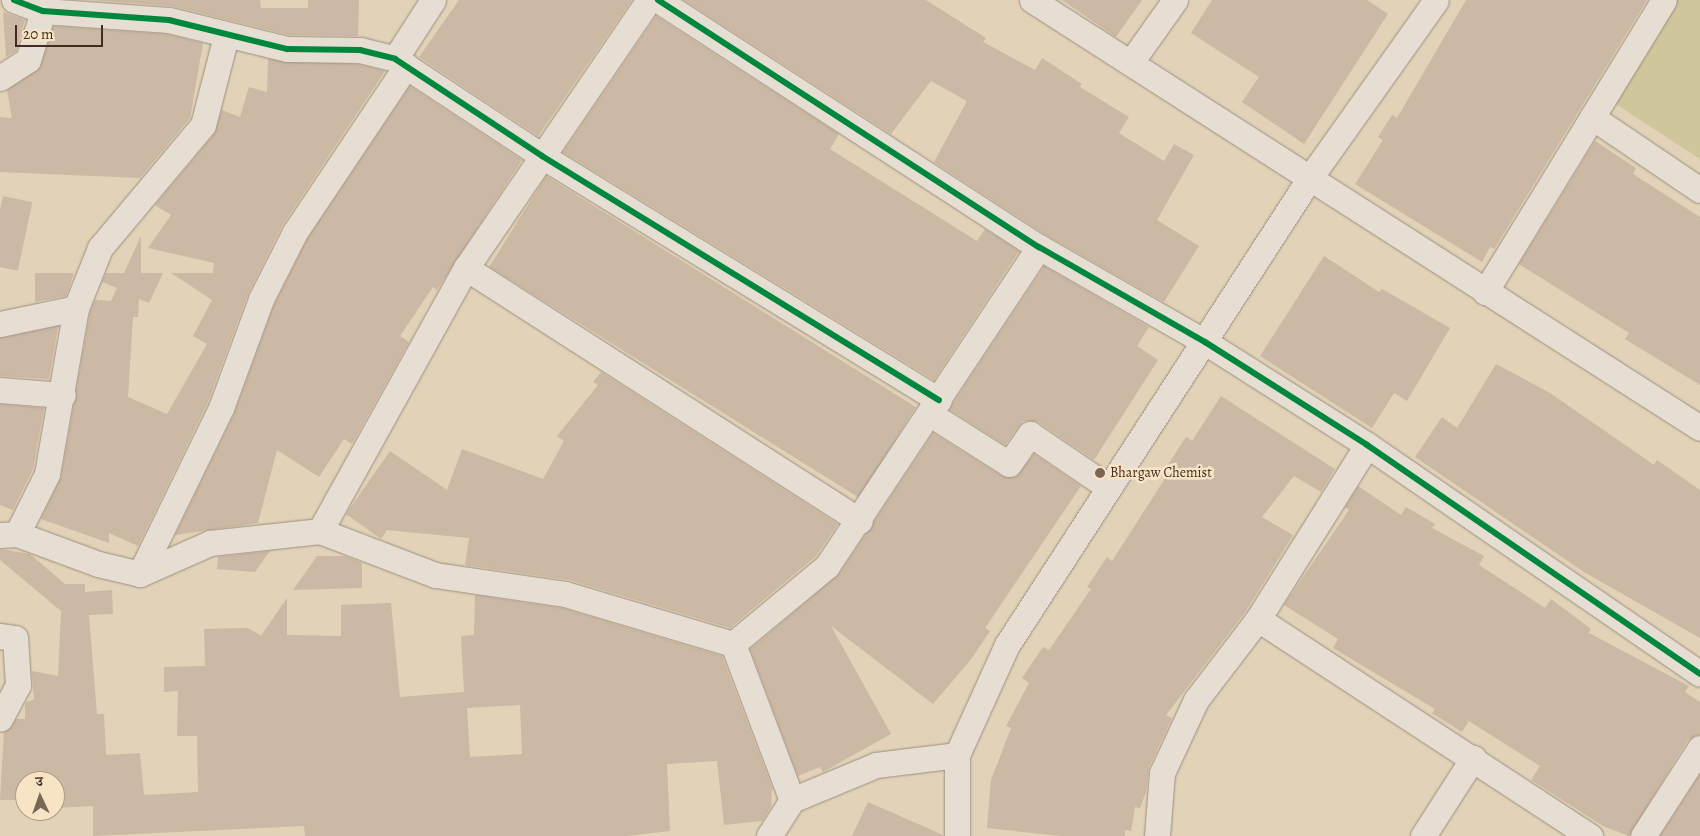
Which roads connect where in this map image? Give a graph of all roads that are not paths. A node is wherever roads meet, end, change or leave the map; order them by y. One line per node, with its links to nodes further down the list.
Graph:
1 (14, 0): 9 (street)
2 (433, 0): 11 (street)
3 (648, 0): 15 (street)
4 (658, 0): 18 (street)
5 (1032, 0): 12 (street)
6 (1175, 0): 12 (street)
7 (1436, 0): 16 (street)
8 (1664, 0): 14 (street)
9 (43, 10): 10 (street); 13 (street)
10 (226, 36): 11 (street); 21 (street)
11 (400, 62): 15 (street); 33 (street)
12 (1131, 62): 16 (street)
13 (0, 78)
14 (1592, 117): 17 (street); 20 (street)
15 (542, 156): 19 (street); 26 (street)
16 (1309, 179): 20 (street); 23 (street)
17 (1700, 190)
18 (1039, 247): 23 (street); 26 (street)
19 (466, 268): 30 (street); 31 (street)
20 (1485, 292): 27 (street)
21 (76, 308): 22 (street); 25 (street)
22 (0, 324)
23 (1205, 342): 28 (street); 29 (street)
24 (0, 390): 25 (street)
25 (63, 395): 32 (street)
26 (934, 408): 29 (street); 30 (street)
27 (1700, 428)
28 (1367, 446): 34 (street); 37 (street)
29 (1108, 487): 40 (street)
30 (860, 521): 36 (street)
31 (320, 531): 33 (street); 36 (street)
32 (8, 535): 33 (street)
33 (140, 574)
34 (1258, 619): 41 (street); 45 (street)
35 (0, 636): 38 (street)
36 (733, 644): 42 (street)
37 (1700, 674)
38 (0, 719)
39 (1700, 748): 48 (street)
40 (956, 755): 42 (street); 44 (street)
41 (1473, 758): 46 (street); 47 (street)
42 (792, 800): 43 (street)
43 (769, 836)
44 (957, 836)
45 (1157, 836)
46 (1423, 836)
47 (1590, 836)
48 (1643, 836)

